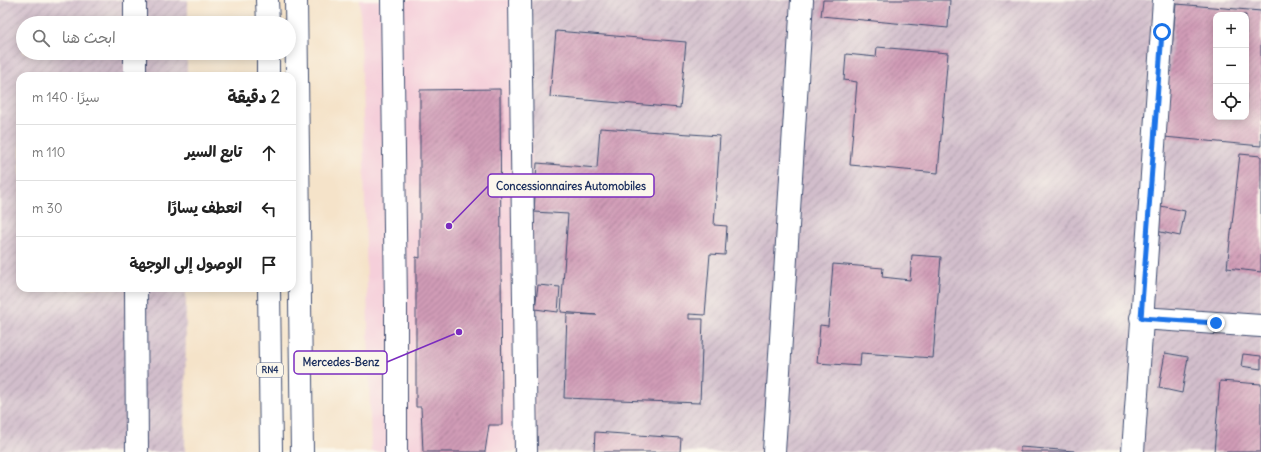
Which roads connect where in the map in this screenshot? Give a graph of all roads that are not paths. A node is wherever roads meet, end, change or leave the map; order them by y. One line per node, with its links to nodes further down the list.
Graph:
1 (135, 0): 8 (main road)
2 (267, 0): 9 (main road)
3 (296, 0): 20 (main road)
4 (392, 0): 21 (main road)
5 (520, 0): 22 (main road)
6 (802, 0): 23 (main road)
7 (1164, 0): 16 (main road)
8 (135, 16)
9 (268, 16)
10 (135, 60): 12 (main road)
11 (268, 60): 13 (main road)
12 (135, 72)
13 (268, 72)
14 (136, 292): 18 (main road)
15 (269, 292): 19 (main road, RN4)
16 (1141, 318): 17 (main road); 24 (main road)
17 (1261, 326)
18 (137, 452)
19 (271, 452)
20 (302, 452)
21 (396, 452)
22 (526, 452)
23 (774, 452)
24 (1133, 452)

